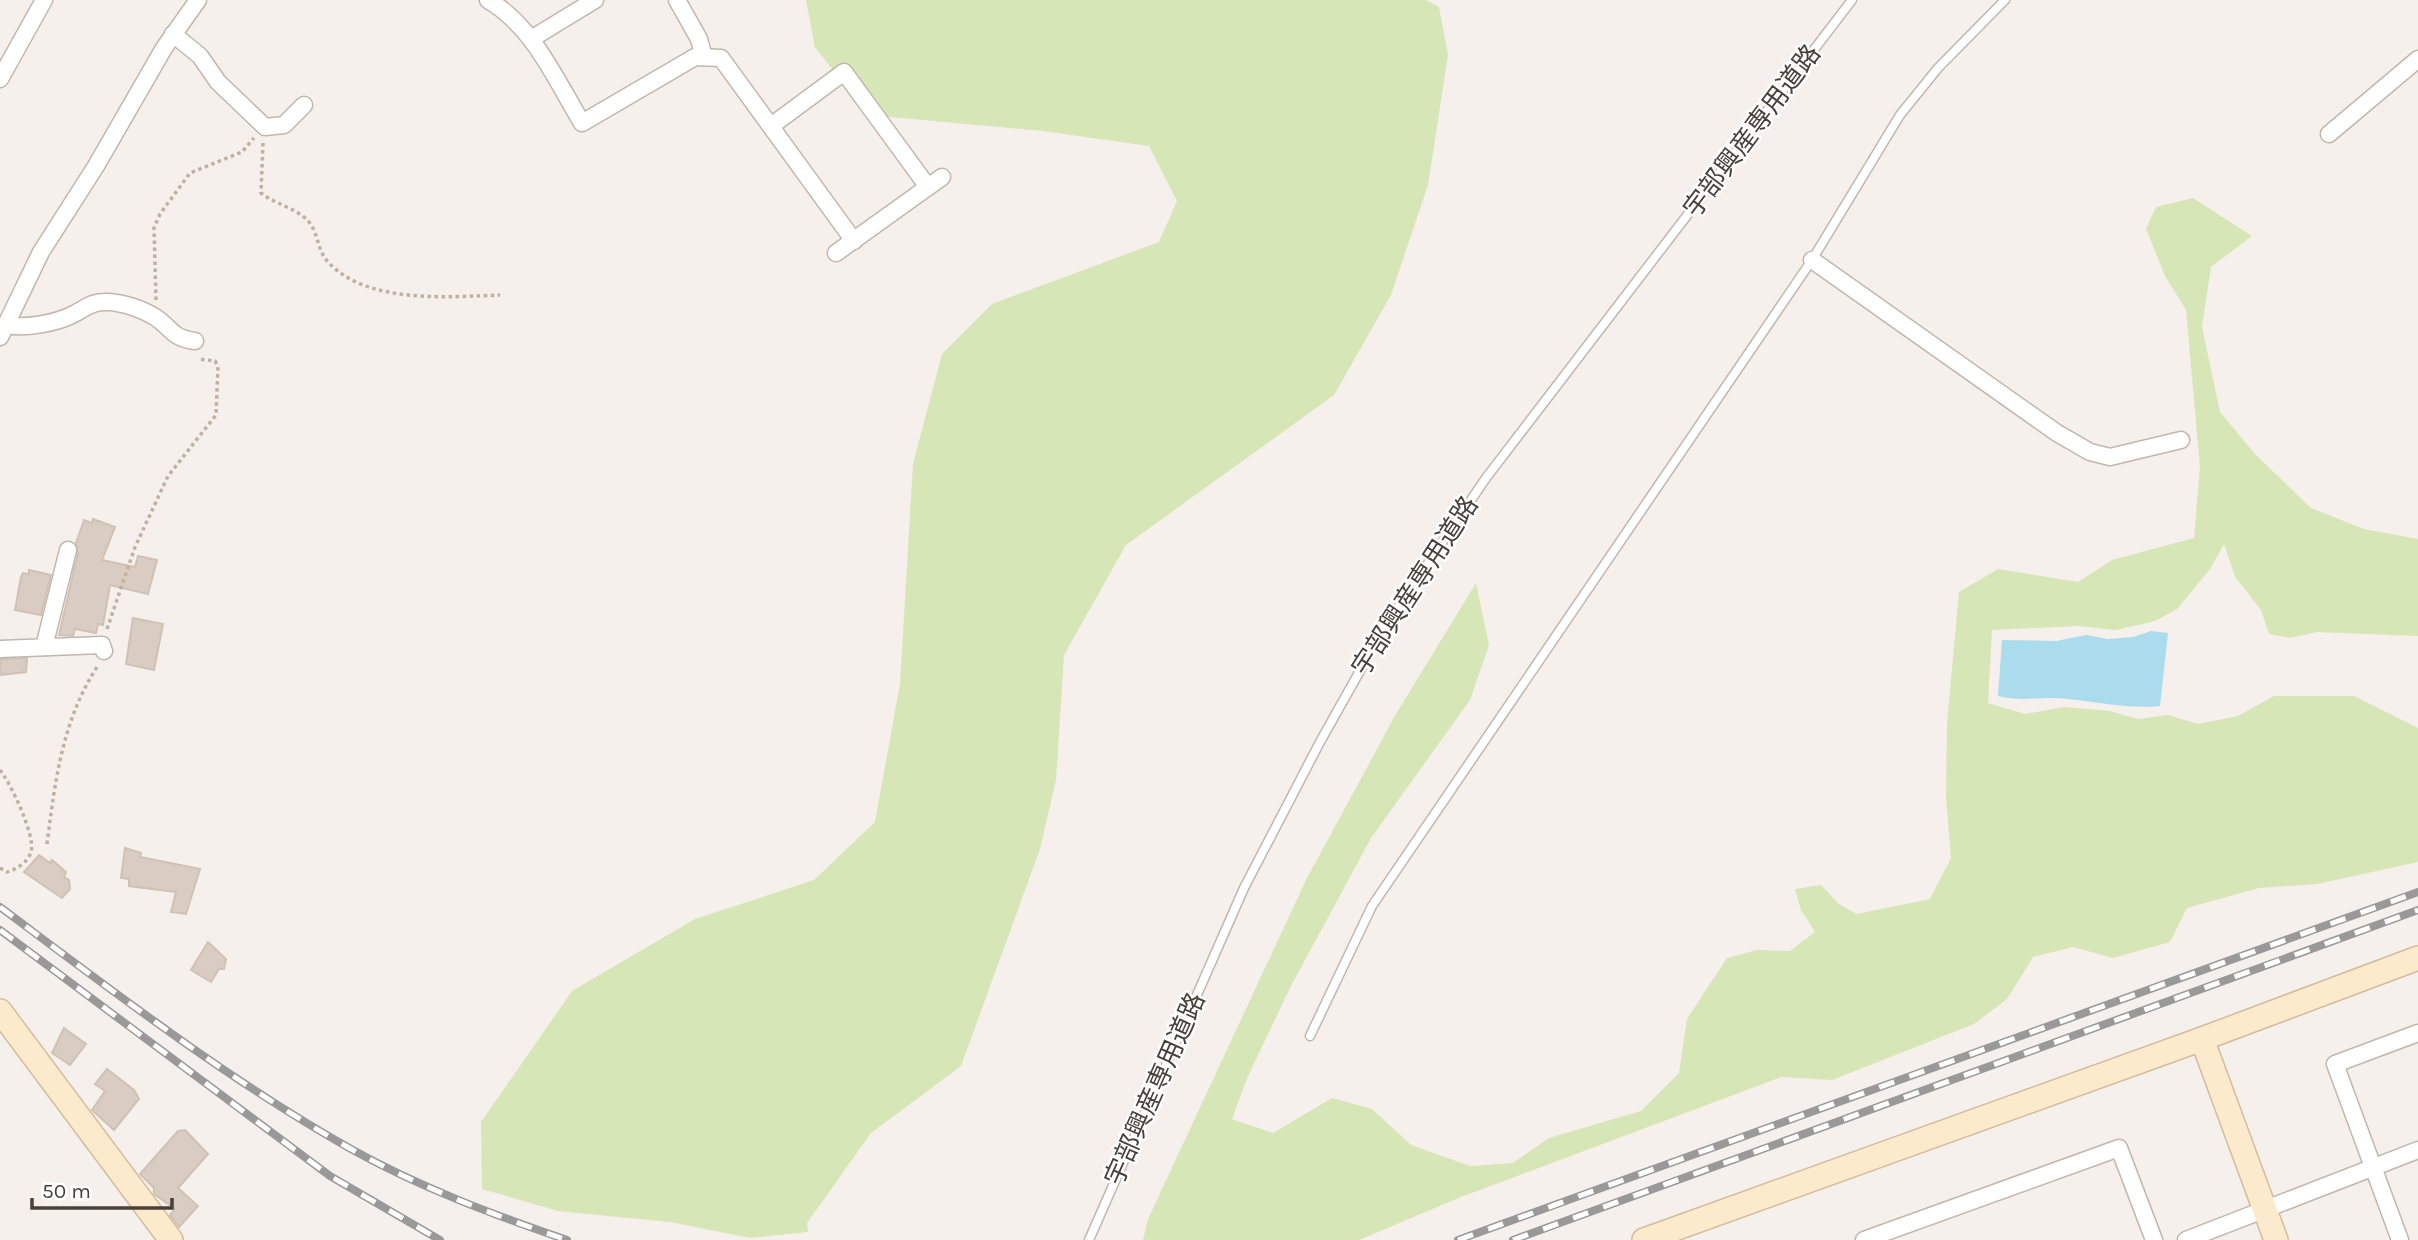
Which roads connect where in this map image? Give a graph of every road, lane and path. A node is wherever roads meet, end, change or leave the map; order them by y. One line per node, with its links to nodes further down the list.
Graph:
1 (44, 0): 12 (street)
2 (198, 0): 8 (street)
3 (488, 0): 9 (street)
4 (595, 0): 9 (street)
5 (677, 0): 10 (street)
6 (1852, 0): 42 (lane, 宇部興産専用道路)
7 (2005, 0): 19 (lane)
8 (173, 34): 15 (street); 22 (street)
9 (531, 39): 10 (street)
10 (704, 57): 14 (street)
11 (2418, 59): 16 (street)
12 (0, 79)
13 (304, 104): 15 (street)
14 (771, 126): 17 (street); 17 (street)
15 (265, 127): 20 (path); 21 (path)
16 (2329, 134)
17 (853, 241): 18 (street)
18 (836, 253)
19 (1812, 260): 25 (street); 36 (lane)
20 (500, 295)
21 (155, 317): 22 (street); 23 (street)
22 (3, 331)
23 (195, 341)
24 (189, 358): 28 (path)
25 (2181, 440)
26 (68, 550): 27 (street)
27 (44, 647): 28 (street); 29 (street)
28 (103, 648): 31 (path)
29 (0, 649)
30 (0, 770): 32 (path)
31 (47, 844)
32 (0, 869)
33 (2418, 958): 37 (street)
34 (0, 1011): 41 (street)
35 (2418, 1033): 39 (street)
36 (1310, 1036)
37 (2202, 1039): 40 (street); 43 (street)
38 (2418, 1150): 39 (street)
39 (2373, 1167): 40 (street); 48 (street)
40 (2265, 1210): 46 (street); 47 (street)
41 (171, 1240)
42 (1089, 1240)
43 (1644, 1240)
44 (1864, 1240): 45 (street)
45 (2154, 1240)
46 (2186, 1240)
47 (2276, 1240)
48 (2400, 1240)

